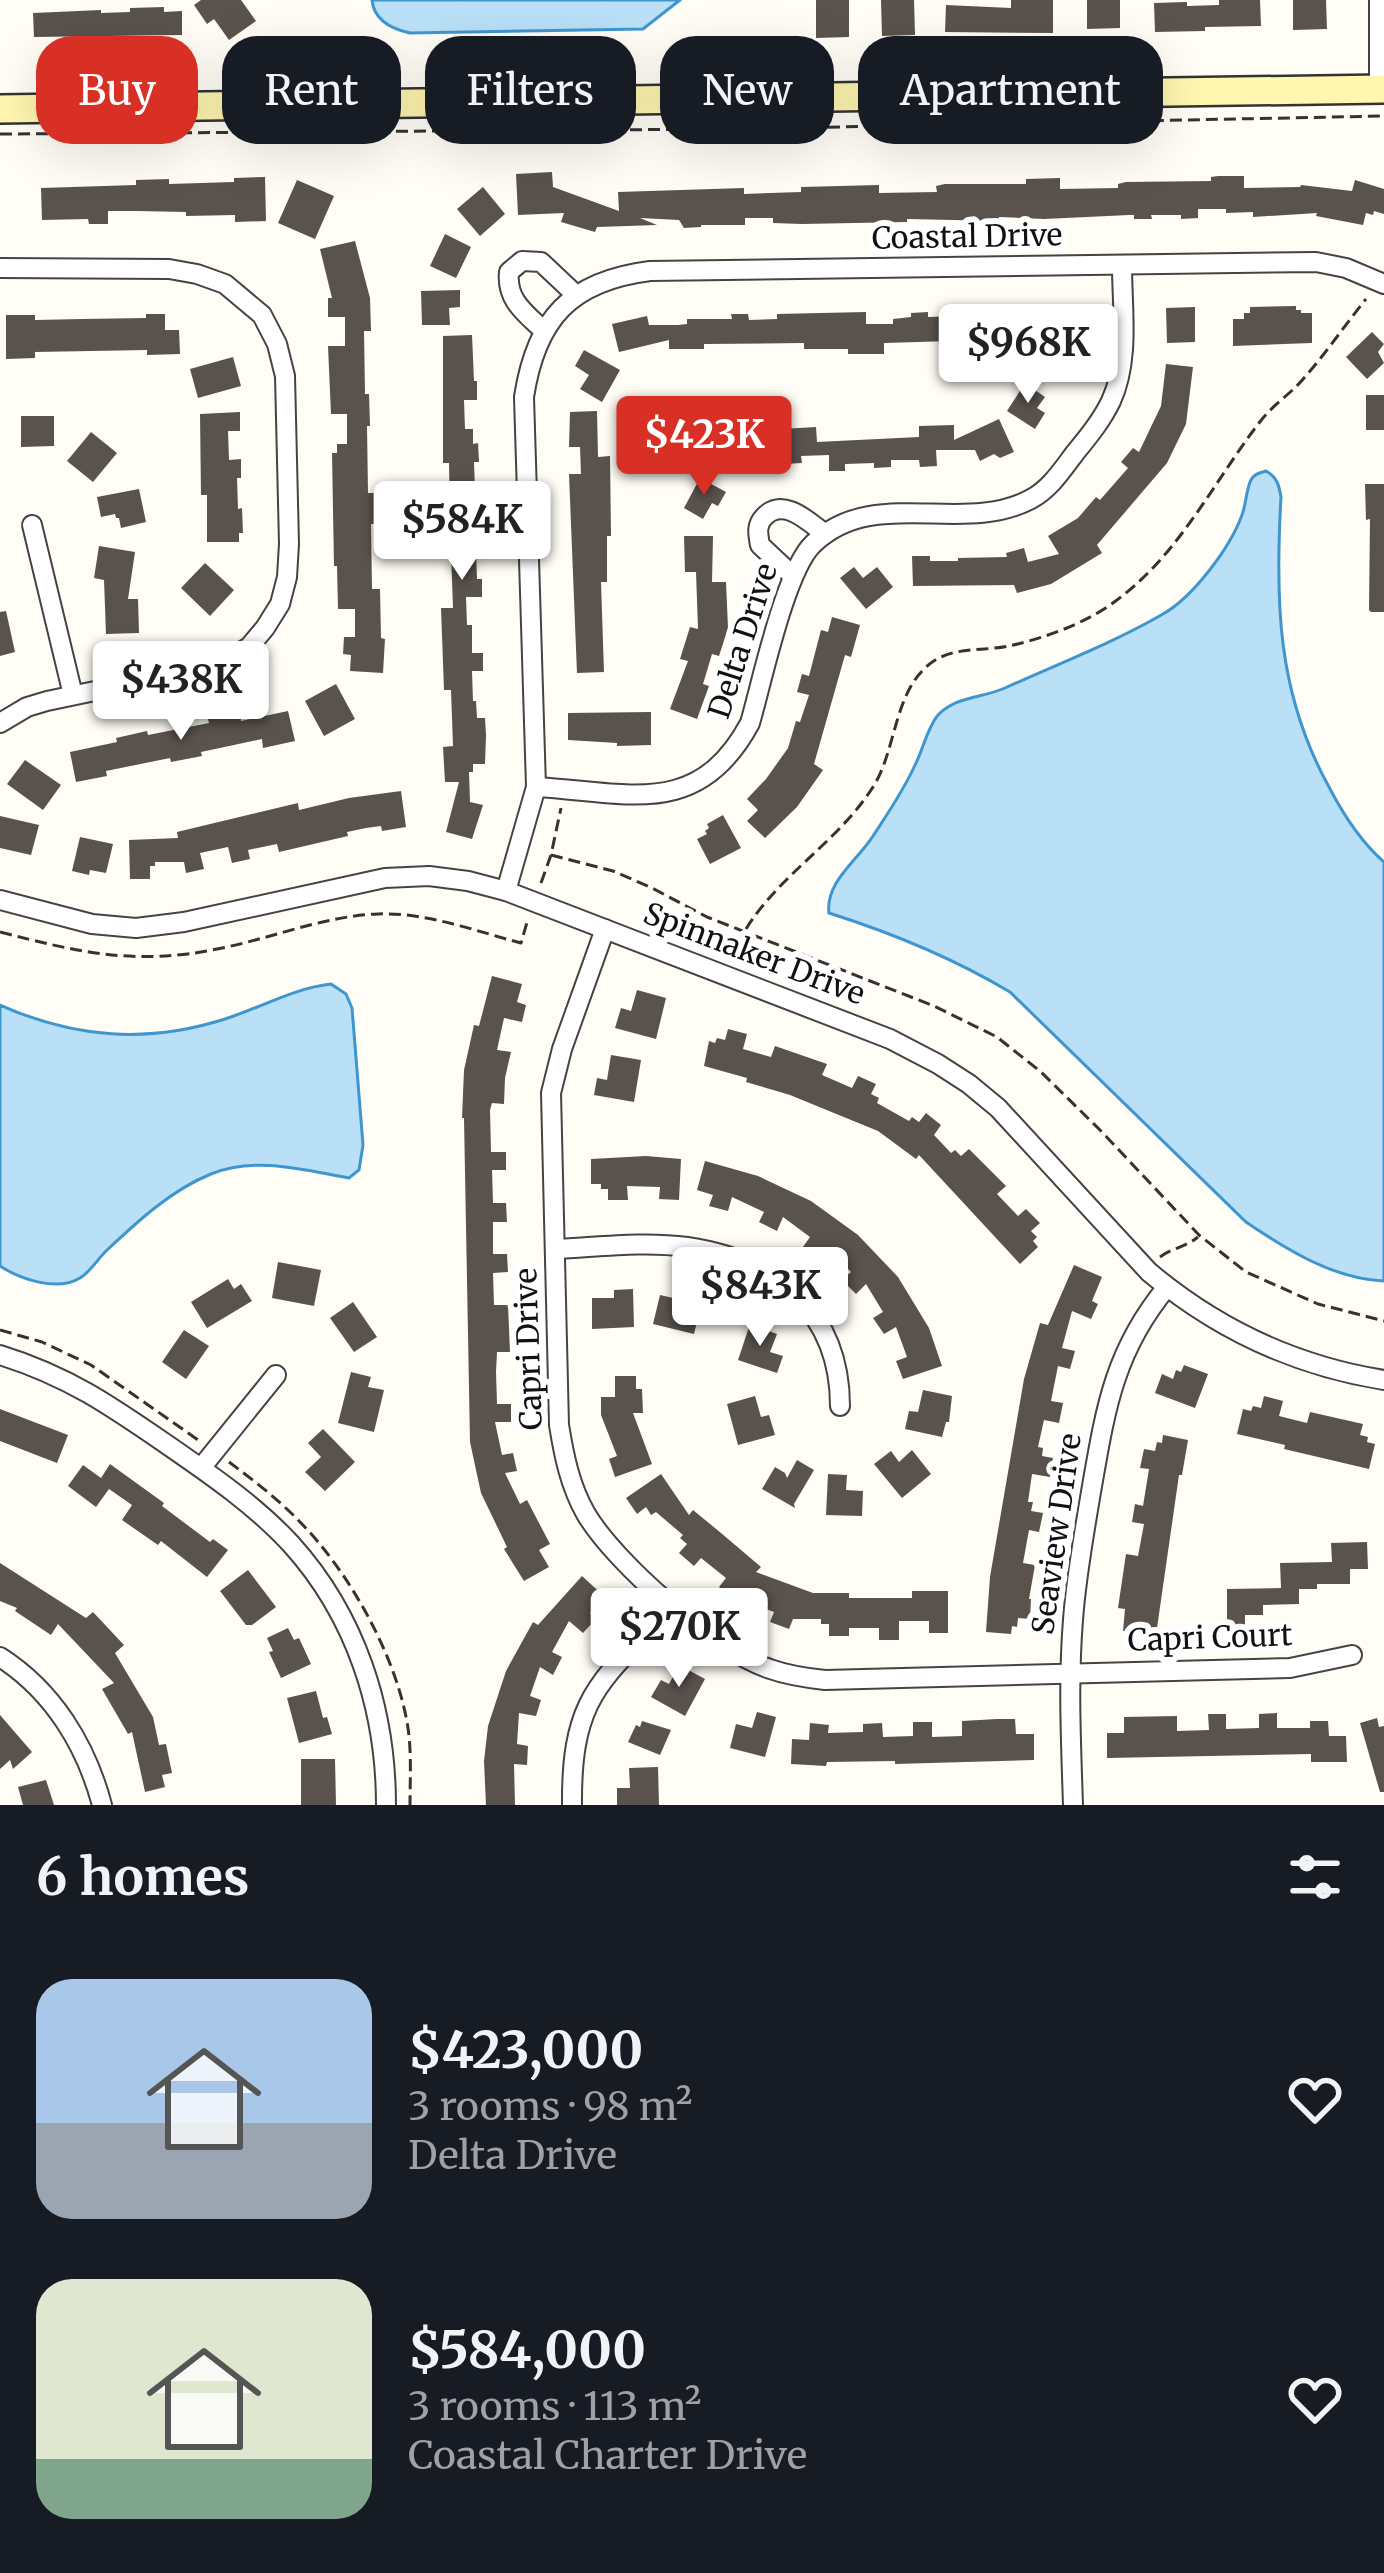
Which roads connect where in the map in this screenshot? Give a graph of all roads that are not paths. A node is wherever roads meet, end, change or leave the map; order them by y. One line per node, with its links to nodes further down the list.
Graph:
1 (1379, 0): 2 (street)
2 (1382, 98): 3 (street)
3 (0, 109)
4 (1122, 266): 6 (street, Coastal Drive); 7 (street, Coastal Drive); 10 (street)
5 (0, 268): 12 (street)
6 (1384, 284)
7 (576, 295): 8 (street, Coastal Drive); 8 (street)
8 (544, 331): 14 (street, Coastal Drive)
9 (32, 525): 12 (street)
10 (825, 534): 11 (street, Delta Drive); 11 (street)
11 (794, 576): 14 (street, Delta Drive)
12 (73, 695): 13 (street)
13 (0, 723)
14 (536, 787): 15 (street, Coastal Drive)
15 (506, 891): 16 (street, Spinnaker Drive); 17 (street, Spinnaker Drive)
16 (0, 900)
17 (605, 929): 18 (street, Capri Drive); 19 (street, Spinnaker Drive)
18 (556, 1249): 23 (street); 25 (street, Capri Drive)
19 (1167, 1287): 22 (street, Spinnaker Drive); 28 (street, Seaview Drive)
20 (0, 1355): 24 (street)
21 (276, 1375): 24 (street)
22 (1384, 1380)
23 (840, 1406)
24 (201, 1468): 30 (street)
25 (672, 1605): 28 (street, Capri Drive); 31 (street)
26 (1352, 1655): 28 (street, Capri Court)
27 (0, 1657): 29 (street)
28 (1070, 1673): 32 (street, Seaview Drive)
29 (102, 1805)
30 (386, 1805)
31 (572, 1805)
32 (1072, 1805)

